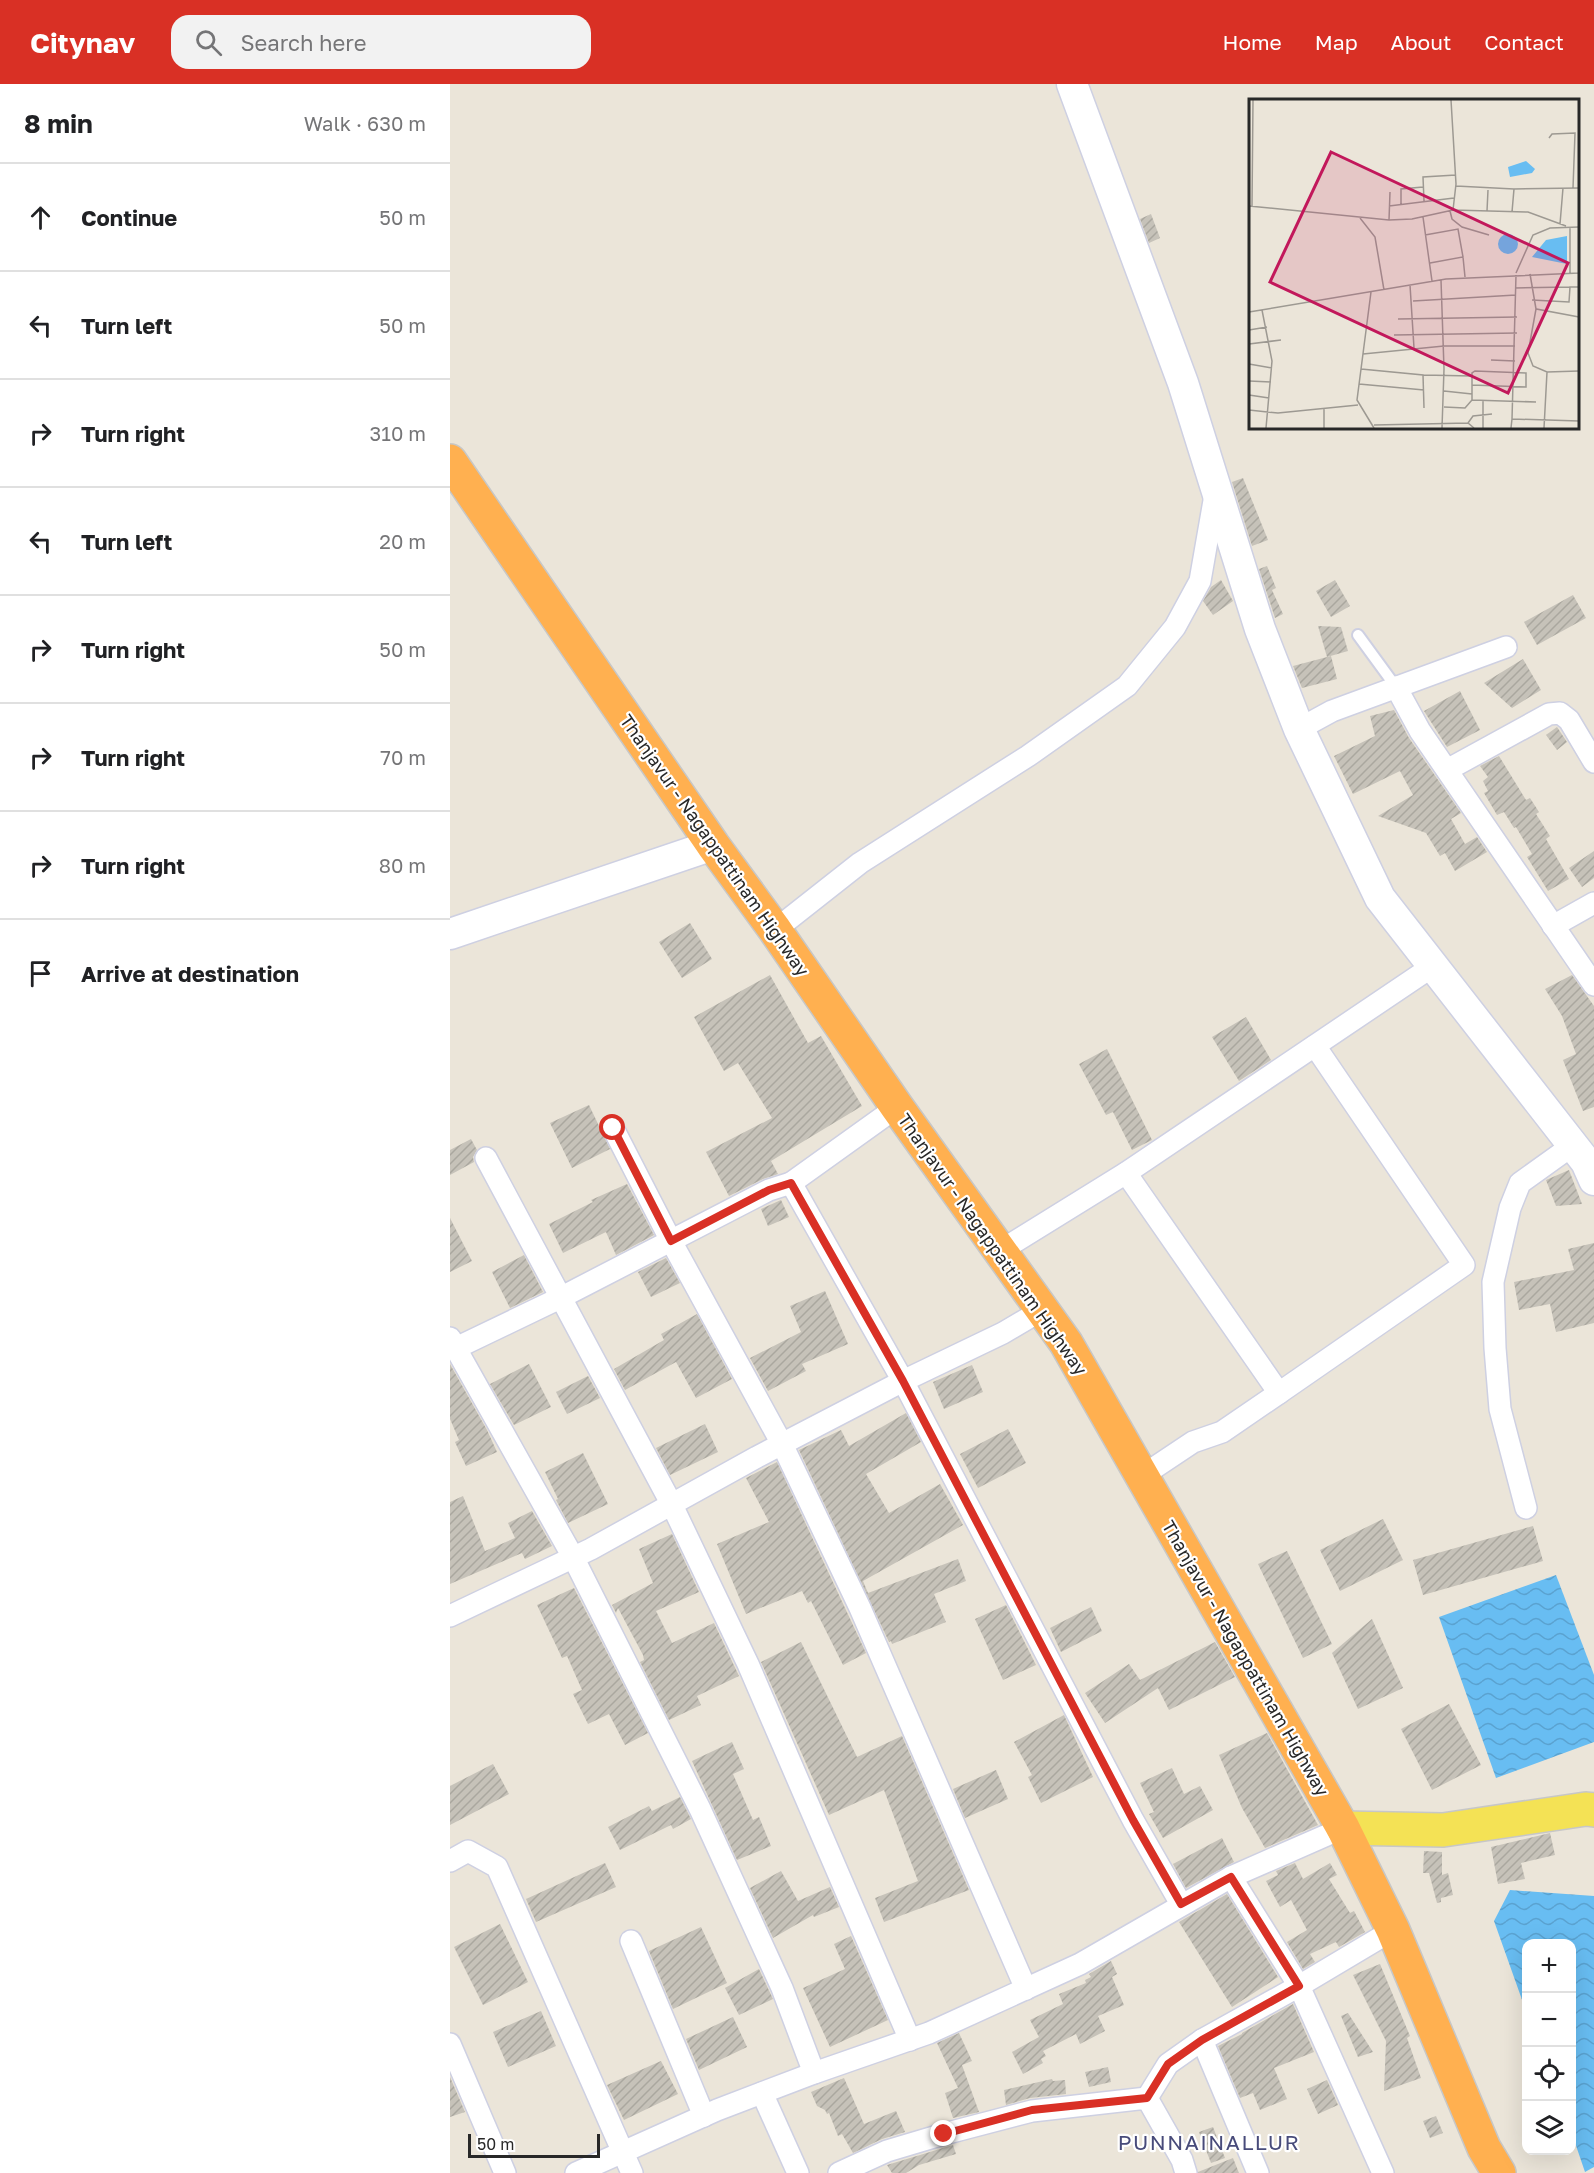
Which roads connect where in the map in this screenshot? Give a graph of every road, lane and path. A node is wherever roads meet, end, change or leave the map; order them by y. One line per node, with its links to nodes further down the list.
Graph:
1 (1072, 84): 3 (street)
2 (450, 461): 10 (highway, Thanjavur - Nagappattinam Highway)
3 (1216, 492): 7 (street); 13 (street)
4 (1358, 635): 6 (lane)
5 (1506, 647): 6 (street)
6 (1396, 687): 7 (street); 9 (street)
7 (1299, 729): 15 (street)
8 (1594, 762): 9 (street)
9 (1447, 770): 12 (street)
10 (712, 845): 13 (highway, Thanjavur - Nagappattinam Highway); 14 (street)
11 (1594, 903): 12 (street)
12 (1553, 926): 16 (street)
13 (775, 930): 18 (highway, Thanjavur - Nagappattinam Highway)
14 (450, 934)
15 (1433, 966): 17 (street); 21 (street)
16 (1594, 985)
17 (1315, 1046): 22 (street); 30 (street)
18 (897, 1107): 23 (street); 25 (highway, Thanjavur - Nagappattinam Highway)
19 (613, 1128): 24 (street)
20 (486, 1158): 26 (street)
21 (1587, 1161): 34 (street)
22 (1126, 1173): 25 (street); 30 (street)
23 (791, 1183): 24 (street); 29 (street)
24 (671, 1241): 26 (street); 31 (street)
25 (1000, 1251): 27 (highway, Thanjavur - Nagappattinam Highway)
26 (560, 1298): 28 (street); 33 (street)
27 (1042, 1310): 29 (street); 32 (highway, Thanjavur - Nagappattinam Highway)
28 (453, 1343): 35 (street)
29 (903, 1381): 31 (street); 41 (street)
30 (1279, 1393): 32 (street)
31 (782, 1444): 33 (street); 45 (street)
32 (1142, 1476): 38 (highway, Thanjavur - Nagappattinam Highway)
33 (671, 1503): 35 (street); 46 (street)
34 (1526, 1508)
35 (573, 1557): 36 (street); 49 (street)
36 (450, 1616)
37 (1594, 1810): 38 (main road)
38 (1343, 1828): 40 (street); 42 (highway, Thanjavur - Nagappattinam Highway)
39 (450, 1861): 53 (street)
40 (1231, 1877): 41 (street); 44 (street)
41 (1181, 1904): 45 (street)
42 (1394, 1930): 44 (street); 62 (highway, Thanjavur - Nagappattinam Highway)
43 (631, 1941): 52 (street)
44 (1299, 1986): 47 (street); 61 (street)
45 (1026, 1989): 46 (street)
46 (910, 2040): 49 (street)
47 (1202, 2040): 51 (street); 60 (street)
48 (450, 2044): 54 (street)
49 (814, 2073): 50 (street)
50 (762, 2093): 52 (street); 57 (street)
51 (1147, 2098): 58 (street); 59 (street)
52 (704, 2116): 53 (street)
53 (622, 2152): 55 (street); 56 (street)
54 (505, 2173)
55 (576, 2173)
56 (632, 2173)
57 (798, 2173)
58 (839, 2173)
59 (1186, 2173)
60 (1258, 2173)
61 (1383, 2173)
62 (1499, 2173)

